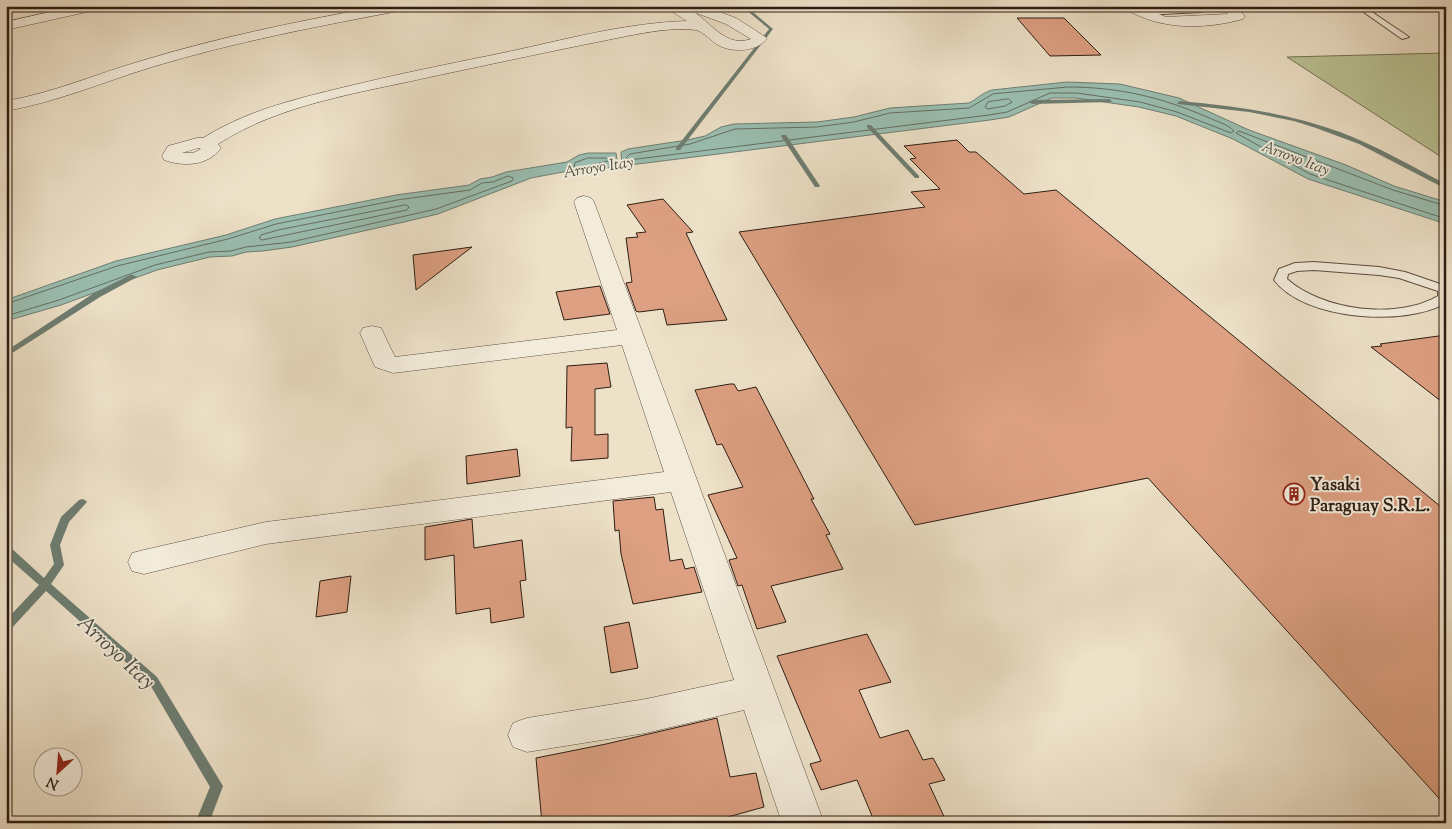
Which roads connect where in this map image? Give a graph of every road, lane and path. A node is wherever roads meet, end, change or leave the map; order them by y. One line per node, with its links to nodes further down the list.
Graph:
1 (42, 6): 12 (street)
2 (96, 6): 13 (street)
3 (343, 6): 16 (street)
4 (404, 6): 17 (street)
5 (668, 6): 14 (street)
6 (690, 6): 14 (street)
7 (1200, 6): 10 (lane)
8 (1226, 6): 10 (street)
9 (1358, 6): 15 (lane)
10 (1134, 8)
11 (652, 10): 14 (street)
12 (6, 21)
13 (6, 26)
14 (705, 27)
15 (1405, 37)
16 (94, 67)
17 (6, 106)
18 (584, 202): 21 (street)
19 (1445, 290): 19 (lane)
20 (372, 333): 21 (street)
21 (631, 336): 22 (street)
22 (682, 480): 23 (street); 24 (street)
23 (144, 562)
24 (756, 691): 25 (street); 26 (street)
25 (527, 736)
26 (803, 823)

